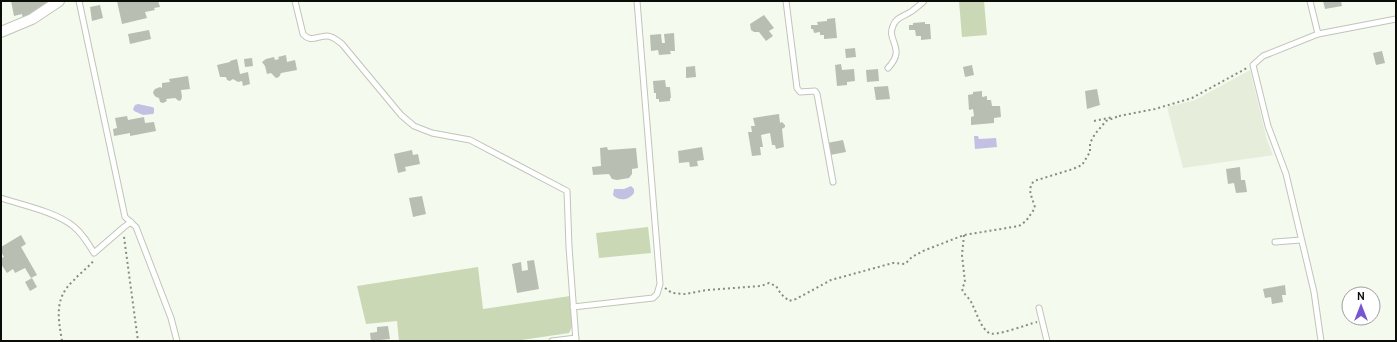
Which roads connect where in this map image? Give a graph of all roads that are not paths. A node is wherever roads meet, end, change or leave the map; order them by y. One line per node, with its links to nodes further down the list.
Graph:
1 (59, 1): 9 (street)
2 (79, 1): 14 (lane)
3 (295, 1): 17 (lane)
4 (637, 1): 17 (lane)
5 (786, 1): 12 (lane)
6 (924, 1): 11 (lane)
7 (1310, 1): 10 (lane)
8 (1396, 19): 10 (lane)
9 (1, 32)
10 (1318, 34): 15 (lane)
11 (888, 68)
12 (833, 182)
13 (1, 198): 14 (lane)
14 (131, 222): 20 (lane)
15 (1301, 240): 16 (lane); 23 (lane)
16 (1275, 242)
17 (573, 307): 19 (lane)
18 (1039, 308): 22 (lane)
19 (576, 339): 21 (lane)
20 (177, 341)
21 (552, 341)
22 (1047, 341)
23 (1319, 341)

